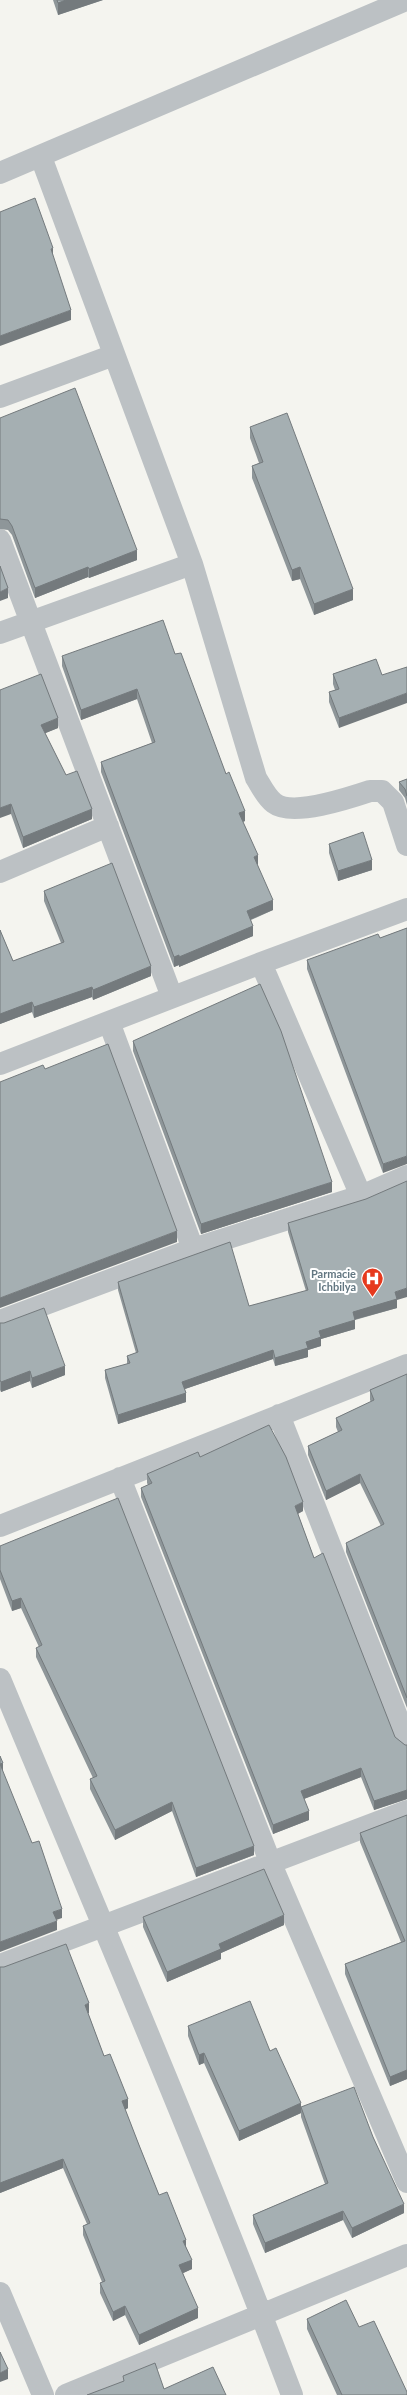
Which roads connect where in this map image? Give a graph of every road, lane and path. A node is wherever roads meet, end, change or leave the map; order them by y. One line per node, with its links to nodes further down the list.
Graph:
1 (406, 0): 2 (street)
2 (41, 157): 3 (street); 4 (street)
3 (0, 173)
4 (114, 355): 5 (street); 7 (street)
5 (0, 397)
6 (0, 540): 8 (street)
7 (192, 564): 8 (street); 11 (street)
8 (30, 621): 9 (street); 10 (street)
9 (0, 634)
10 (108, 826): 12 (street); 15 (street)
11 (407, 845)
12 (0, 872)
13 (407, 909): 14 (street)
14 (261, 963): 15 (street); 19 (street)
15 (172, 997): 16 (street)
16 (109, 1022): 17 (street); 20 (street)
17 (0, 1064)
18 (407, 1176): 19 (street)
19 (361, 1196): 20 (street)
20 (193, 1249): 21 (street)
21 (0, 1321)
22 (407, 1365): 23 (street)
23 (279, 1416): 24 (street); 27 (street)
24 (120, 1478): 25 (street); 29 (street)
25 (0, 1526)
26 (0, 1679): 30 (street)
27 (407, 1742)
28 (407, 1811): 29 (street)
29 (271, 1864): 30 (street); 32 (street)
30 (104, 1928): 31 (street); 35 (street)
31 (0, 1965)
32 (407, 2182)
33 (407, 2256): 35 (street)
34 (0, 2293): 36 (street)
35 (262, 2315): 37 (street); 38 (street)
36 (42, 2395)
37 (66, 2395)
38 (292, 2395)

